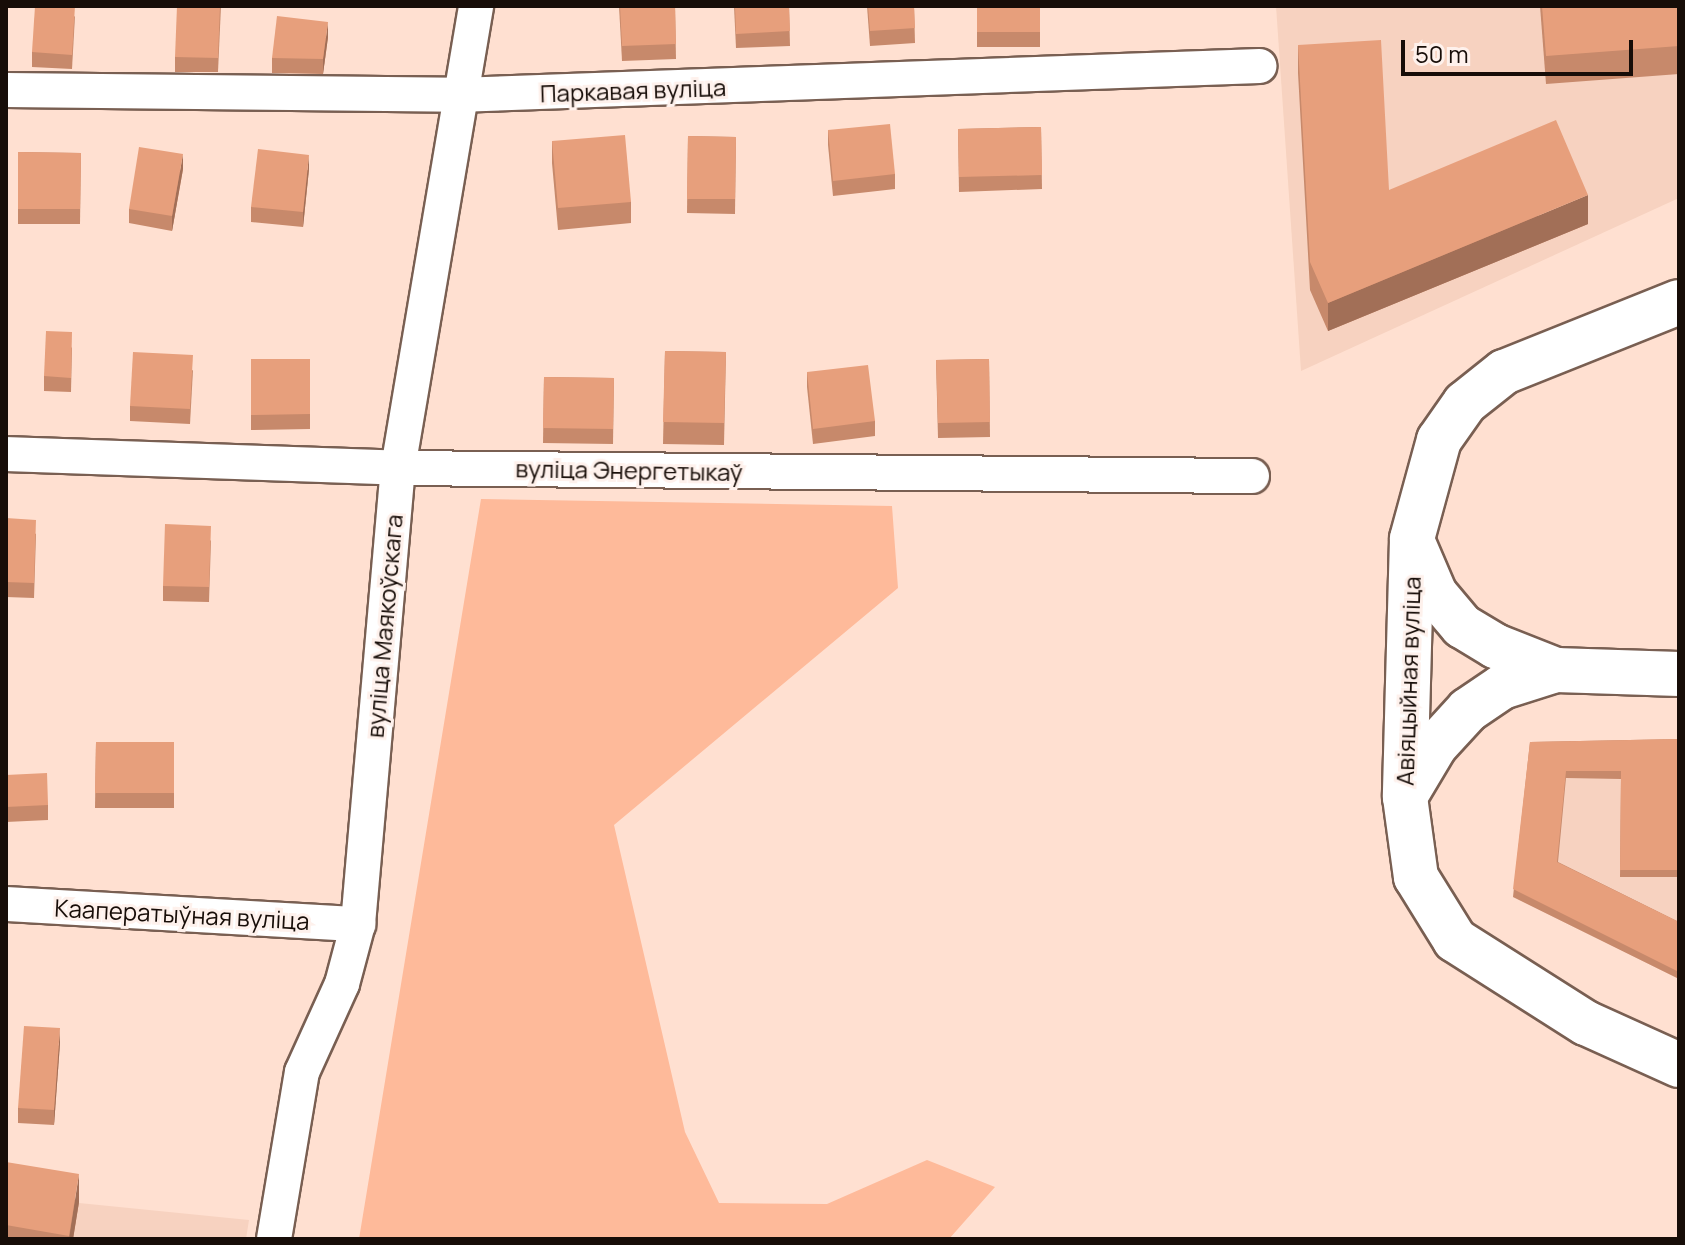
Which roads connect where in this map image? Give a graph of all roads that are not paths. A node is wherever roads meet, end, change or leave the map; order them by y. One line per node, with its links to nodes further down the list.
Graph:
1 (476, 6): 4 (street, вуліца Маякоўскага)
2 (1259, 66): 4 (street, Паркавая вуліца)
3 (6, 90): 4 (street, Паркавая вуліца)
4 (457, 95): 7 (street, вуліца Маякоўскага)
5 (1679, 302): 9 (main road, Авіяцыйная вуліца)
6 (6, 454): 7 (street, вуліца Энергетыкаў)
7 (398, 468): 8 (street, вуліца Энергетыкаў); 14 (street, вуліца Маякоўскага)
8 (1252, 476)
9 (1412, 539): 10 (main road); 12 (main road, Авіяцыйная вуліца)
10 (1556, 670): 11 (main road); 12 (main road)
11 (1679, 674)
12 (1405, 797): 15 (main road, Авіяцыйная вуліца)
13 (6, 904): 14 (street, Кааператыўная вуліца)
14 (358, 924): 16 (street, вуліца Маякоўскага)
15 (1679, 1065)
16 (274, 1239)

